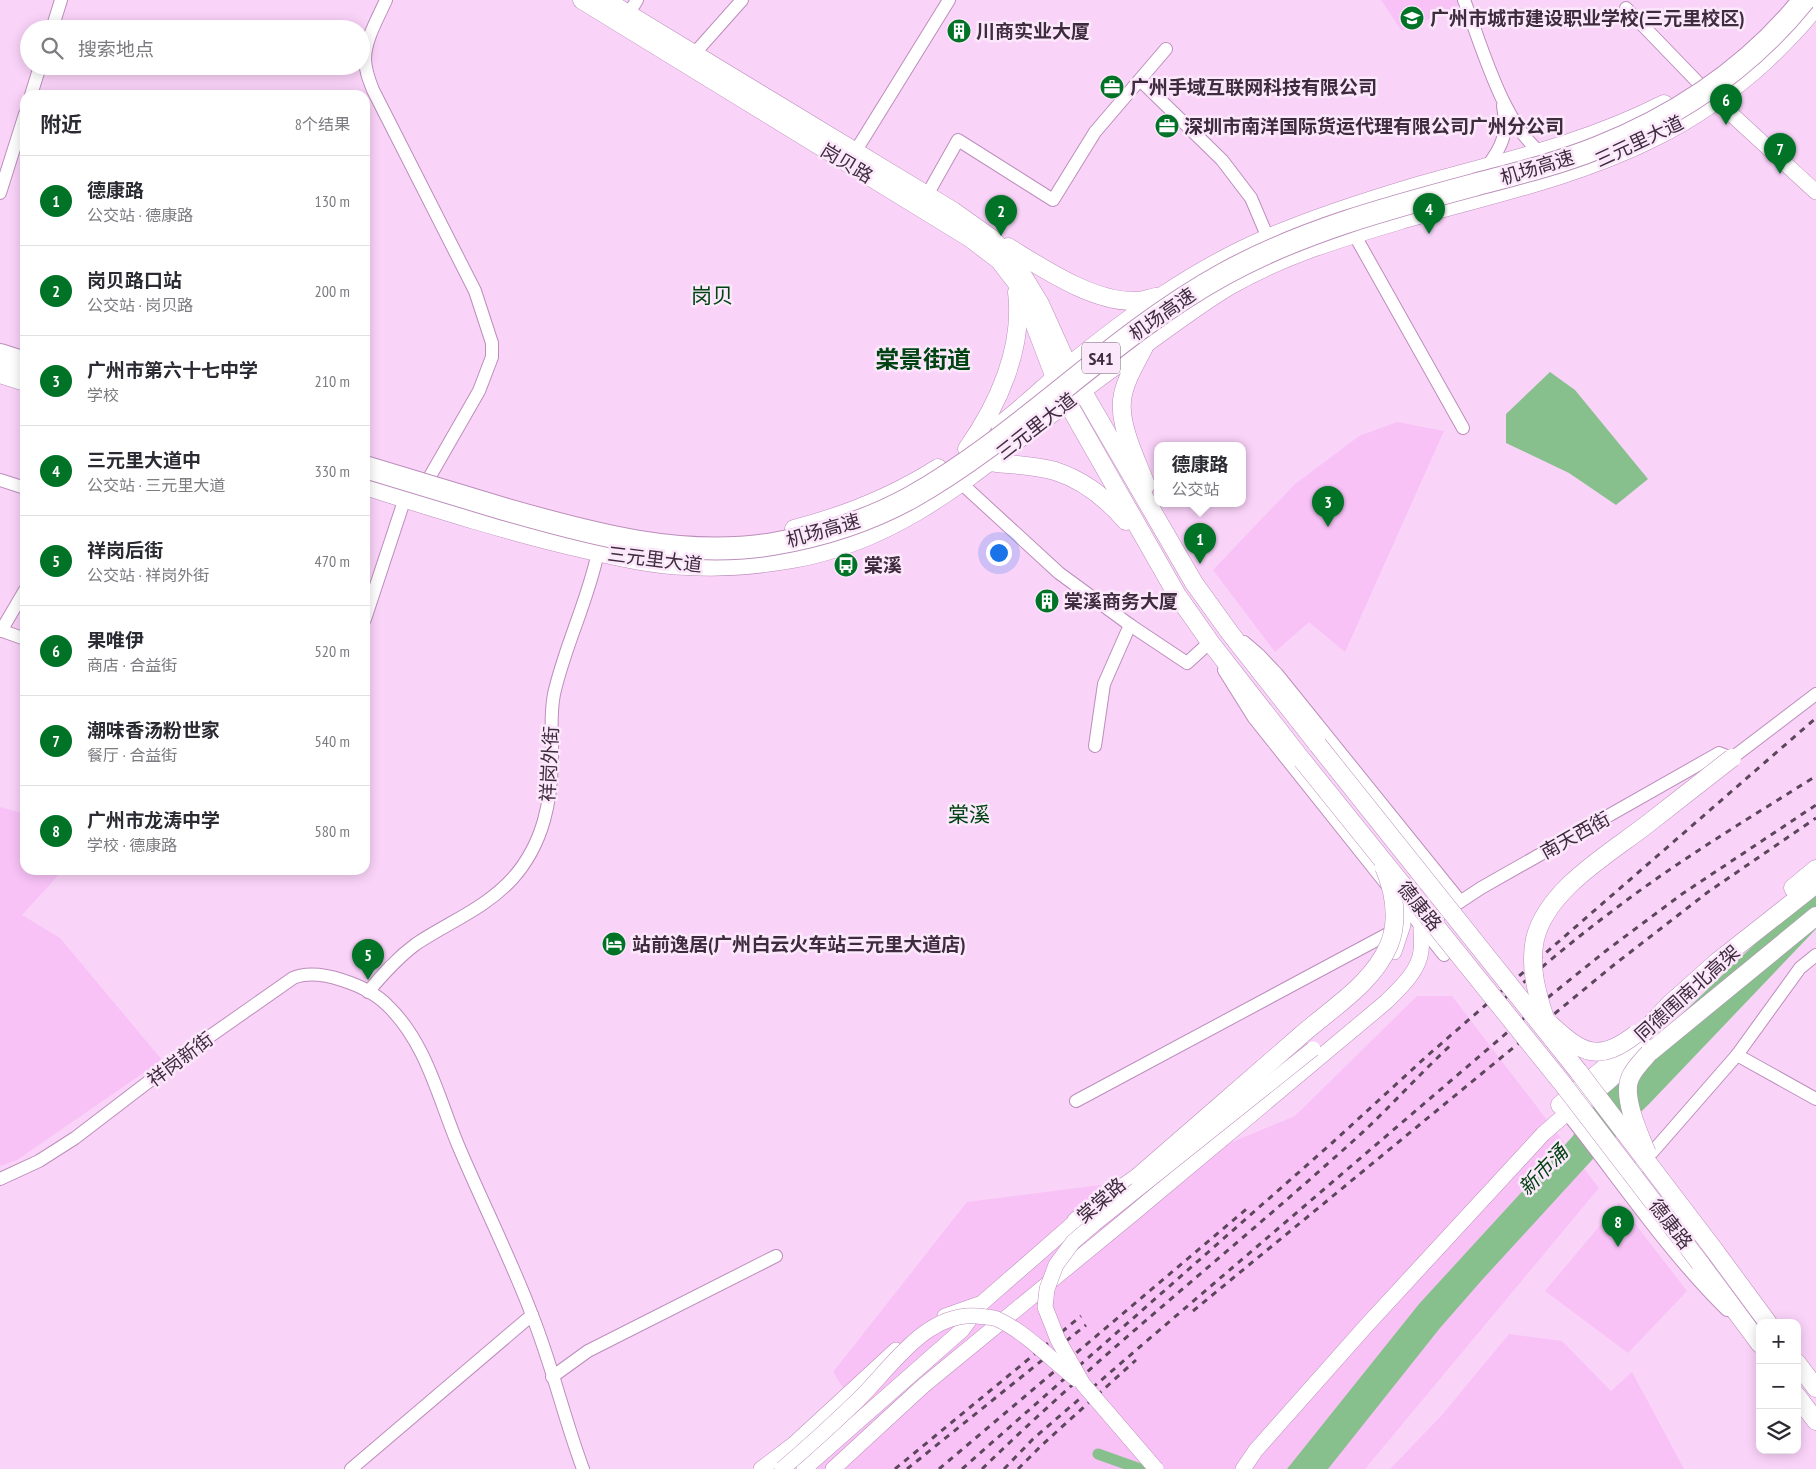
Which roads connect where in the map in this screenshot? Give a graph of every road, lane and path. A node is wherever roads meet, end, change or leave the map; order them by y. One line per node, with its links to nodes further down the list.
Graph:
1 (61, 0): 13 (street)
2 (386, 0): 14 (street)
3 (582, 0): 12 (main road, 岗贝路)
4 (605, 0): 12 (main road, 岗贝路)
5 (742, 0): 16 (street)
6 (949, 0): 25 (street)
7 (1464, 0): 23 (street)
8 (1791, 0): 20 (main road, 三元里大道)
9 (1804, 0): 51 (highway, 机场高速 / S41, bridge)
10 (1816, 6): 22 (main road, 三元里大道)
11 (1626, 8): 20 (street)
12 (629, 13): 16 (main road, 岗贝路); 34 (main road, 岗贝路)
13 (55, 20)
14 (370, 36)
15 (1166, 49): 19 (street)
16 (694, 54): 25 (main road, 岗贝路)
17 (37, 75): 21 (street)
18 (367, 75): 52 (street)
19 (1140, 80): 30 (street); 33 (street)
20 (1698, 84): 22 (street); 26 (main road, 三元里大道)
21 (33, 90)
22 (1716, 100): 28 (street); 31 (main road, 三元里大道)
23 (1502, 101): 26 (street); 27 (street)
24 (20, 130): 29 (street)
25 (855, 152): 30 (main road, 岗贝路)
26 (1541, 153): 27 (main road, 三元里大道)
27 (1486, 168): 33 (main road, 三元里大道)
28 (1816, 192)
29 (0, 193)
30 (927, 195): 32 (main road, 岗贝路)
31 (1354, 234): 36 (main road, 三元里大道); 47 (street)
32 (991, 238): 35 (main road); 41 (main road, 岗贝路)
33 (1268, 238): 35 (main road, 三元里大道)
34 (1016, 282): 43 (main road, 岗贝路); 48 (main road)
35 (1164, 295): 41 (main road, 三元里大道)
36 (1145, 344): 45 (main road, 三元里大道); 58 (main road)
37 (0, 346): 38 (main road)
38 (20, 352)
39 (0, 355): 40 (highway)
40 (20, 361)
41 (1068, 366): 43 (main road, 三元里大道); 45 (main road, 德康路)
42 (0, 374): 44 (main road)
43 (1055, 378): 46 (main road, 德康路); 48 (main road, 三元里大道)
44 (20, 380)
45 (1082, 391): 46 (main road, 三元里大道); 60 (main road, 德康路)
46 (1067, 402): 50 (main road, 三元里大道); 61 (main road, 德康路)
47 (1463, 428)
48 (961, 453): 52 (main road, 三元里大道); 54 (main road)
49 (370, 460): 52 (main road, 三元里大道)
50 (990, 462): 54 (main road, 三元里大道); 61 (main road)
51 (370, 469)
52 (429, 478)
53 (0, 480): 55 (street)
54 (965, 480): 62 (main road, 三元里大道); 65 (street)
55 (20, 486)
56 (370, 488): 57 (main road, 三元里大道)
57 (405, 498): 62 (main road, 三元里大道); 64 (street)
58 (1154, 505)
59 (1155, 507): 60 (main road)
60 (1163, 530): 66 (main road, 德康路)
61 (1145, 542): 69 (main road, 德康路)
62 (598, 552): 87 (street, 祥岗外街)
63 (20, 599): 67 (street)
64 (370, 604)
65 (1130, 625): 69 (street); 71 (street)
66 (1225, 627): 73 (street); 86 (main road, 德康路, bridge)
67 (1, 631): 68 (street)
68 (20, 637)
69 (1210, 642): 74 (street); 75 (main road, 德康路, bridge)
70 (1816, 694): 72 (street)
71 (1096, 746)
72 (1732, 758): 79 (street, 南天西街); 89 (main road, bridge)
73 (1388, 811): 74 (street); 79 (street)
74 (1352, 842): 80 (street)
75 (1371, 845): 97 (main road, bridge); 104 (main road, 德康路, bridge)
76 (1816, 869): 89 (main road, bridge)
77 (1816, 884): 85 (main road, 同德围南北高架)
78 (1816, 897): 85 (main road, 同德围南北高架)
79 (1460, 901): 82 (street, 南天西街)
80 (1401, 902): 82 (street, 棠棠路)
81 (1816, 916): 94 (main road, bridge)
82 (1413, 924): 83 (street); 88 (street, 棠棠路); 92 (street, 南天西街); 97 (street, 棠棠路)
83 (1444, 955)
84 (1816, 955): 90 (street)
85 (1720, 967): 93 (main road, 同德围南北高架)
86 (1512, 988): 89 (main road, bridge); 94 (main road, 德康路, bridge)
87 (368, 992): 95 (street, 祥岗新街); 102 (street, 祥岗新街)
88 (1386, 1002): 100 (street, 棠棠路); 108 (street, bridge)
89 (1546, 1021)
90 (1737, 1055): 91 (street); 96 (street)
91 (1816, 1099)
92 (1076, 1101)
93 (1567, 1113): 96 (street); 119 (street)
94 (1656, 1174): 103 (main road, 德康路, bridge)
95 (0, 1179)
96 (1623, 1185): 105 (street)
97 (1076, 1221): 99 (street, 棠棠路)
98 (776, 1256): 107 (street)
99 (1037, 1256): 100 (street); 101 (street, 棠棠路)
100 (1054, 1278): 117 (street, 棠棠路)
101 (982, 1303): 114 (street, 棠棠路); 116 (street)
102 (532, 1315): 107 (street, 祥岗新街); 112 (street)
103 (1765, 1319)
104 (1756, 1338)
105 (1756, 1339)
106 (1798, 1364): 109 (main road)
107 (552, 1377): 113 (street, 祥岗新街)
108 (1083, 1384): 115 (street, bridge); 118 (street, bridge)
109 (1816, 1388)
110 (1801, 1401): 111 (main road)
111 (1816, 1422)
112 (351, 1469)
113 (583, 1469)
114 (761, 1469)
115 (782, 1469)
116 (804, 1469)
117 (833, 1469)
118 (1156, 1469)
119 (1243, 1469)

